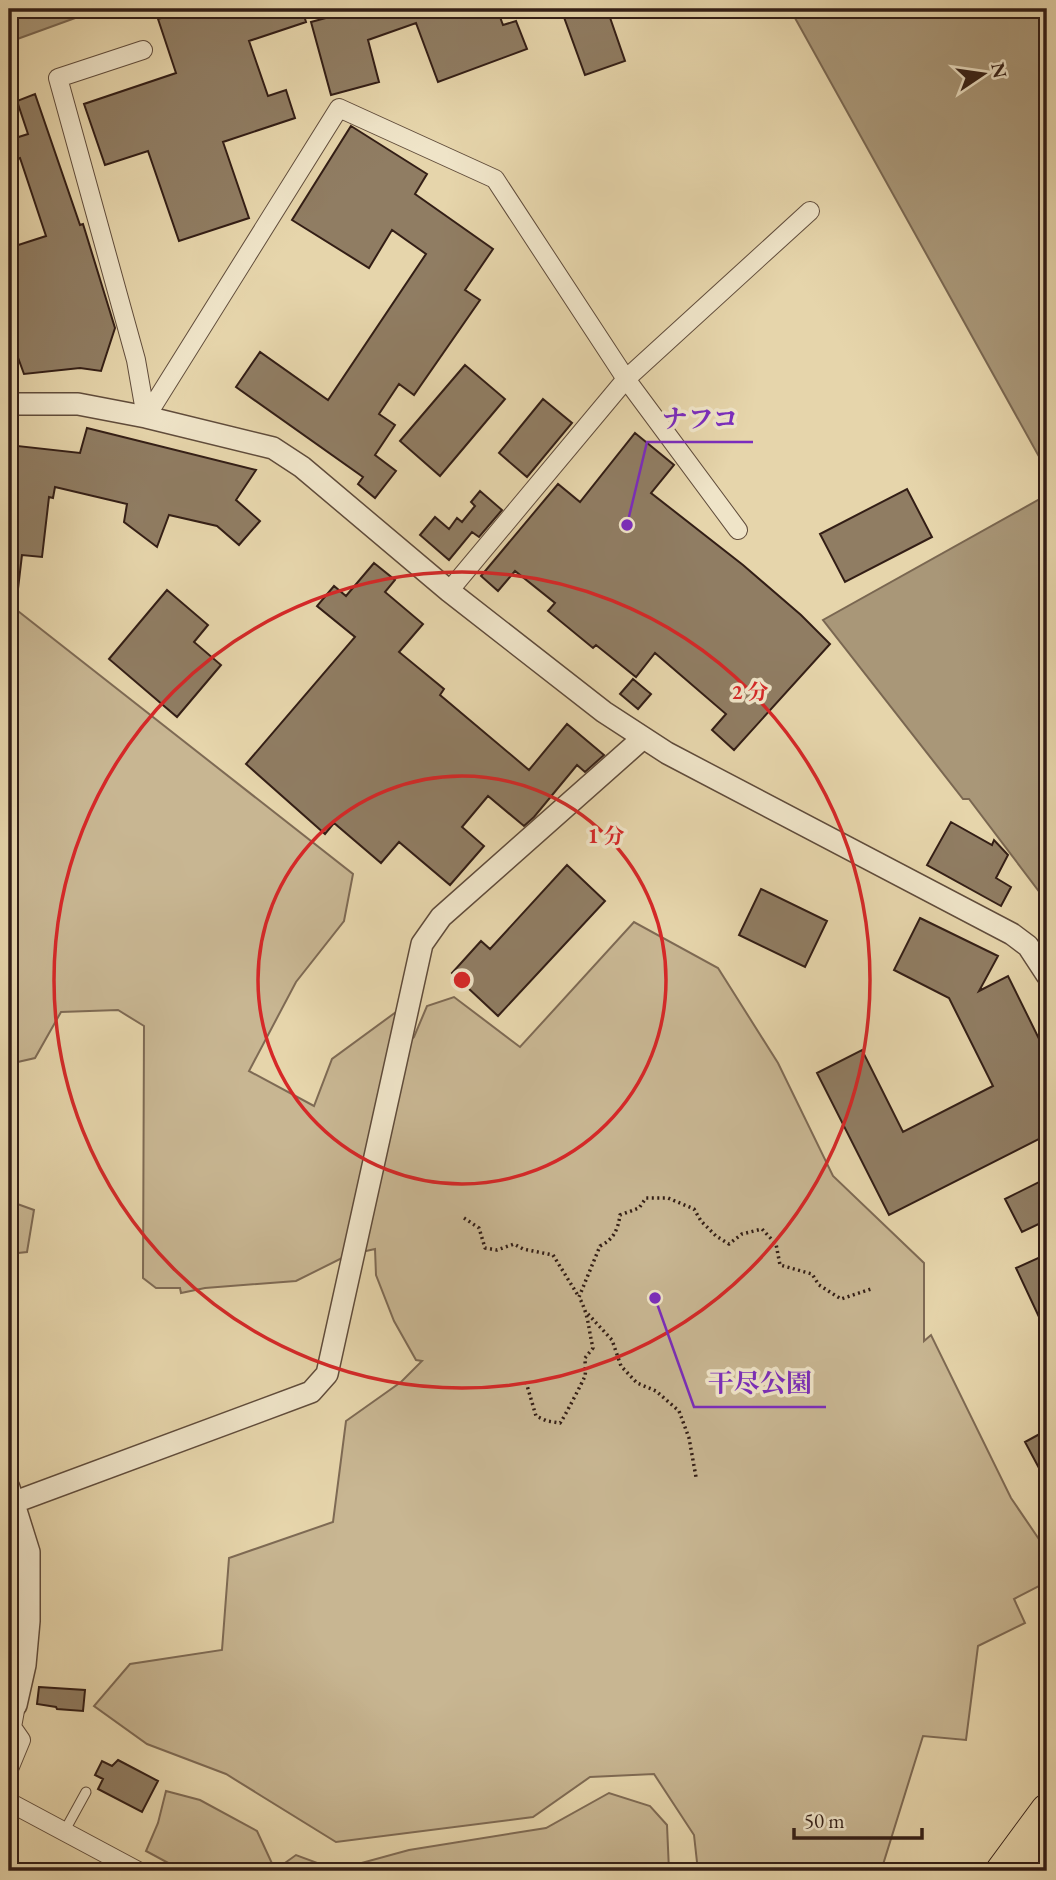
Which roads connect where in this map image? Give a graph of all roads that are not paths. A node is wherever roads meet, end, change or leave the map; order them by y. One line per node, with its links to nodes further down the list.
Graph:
1 (143, 50): 5 (street)
2 (810, 211): 3 (street)
3 (626, 379): 5 (street); 6 (street); 7 (street)
4 (9, 404): 5 (street)
5 (146, 417): 7 (street)
6 (738, 530)
7 (449, 591): 8 (street)
8 (643, 738): 9 (street); 10 (street)
9 (1047, 975)
10 (12, 1495): 11 (street)
11 (16, 1705): 12 (street)
12 (9, 1769)
13 (86, 1792): 16 (lane)
14 (9, 1802): 16 (street)
15 (1047, 1810): 19 (highway)
16 (64, 1832): 18 (street)
17 (1047, 1849): 20 (highway)
18 (138, 1871)
19 (1002, 1871)
20 (1028, 1871)

